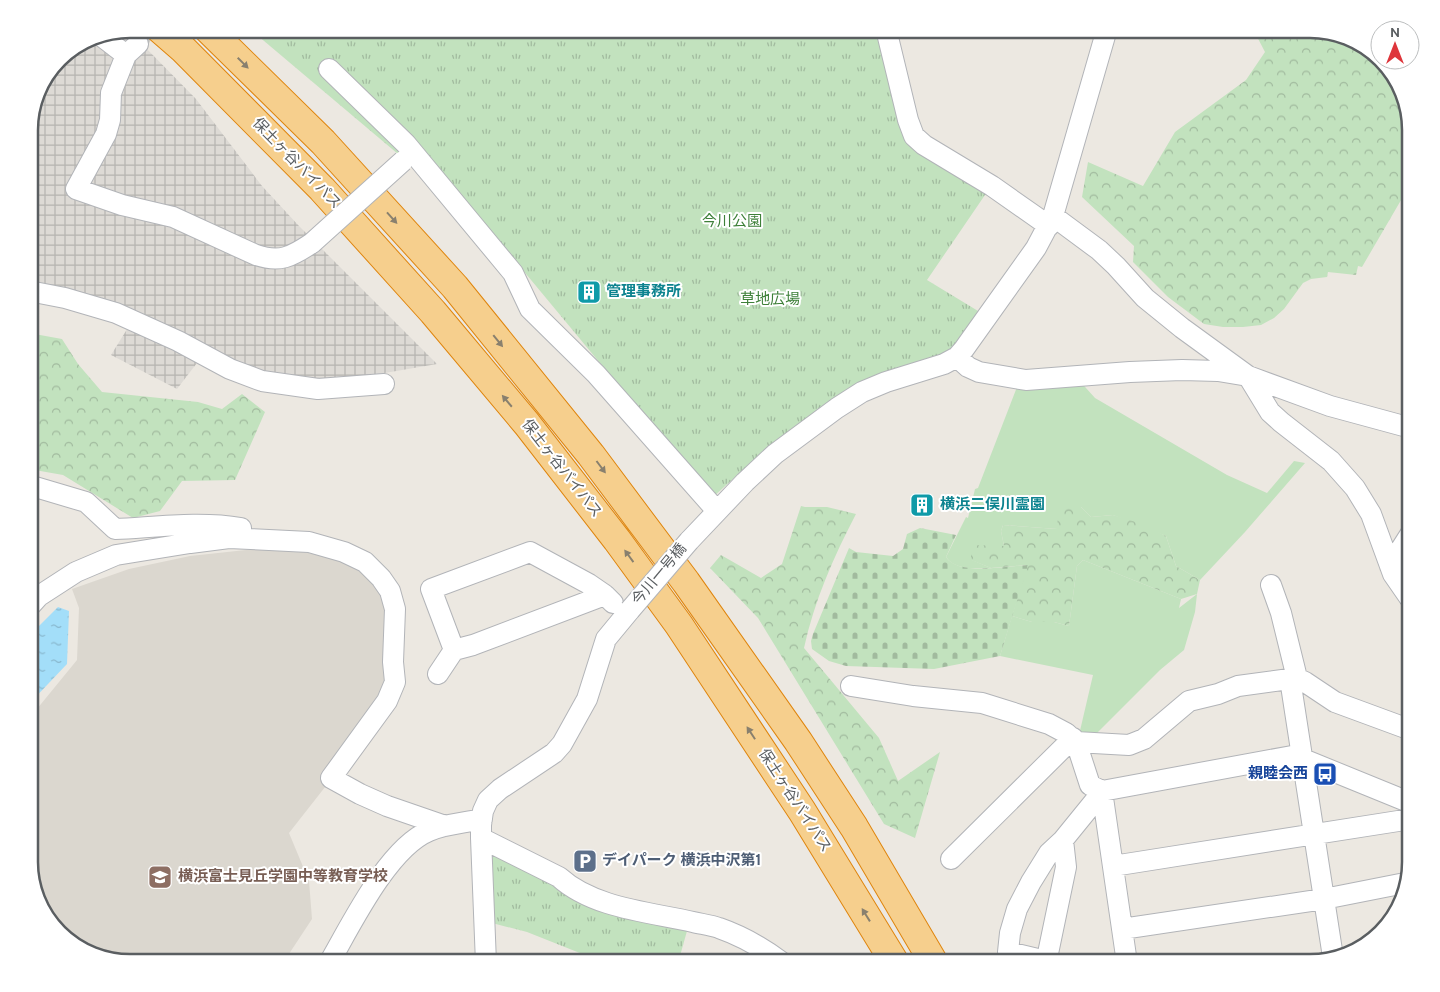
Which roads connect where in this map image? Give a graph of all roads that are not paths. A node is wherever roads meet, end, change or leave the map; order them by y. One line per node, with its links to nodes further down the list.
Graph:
1 (170, 38): 47 (highway, 保土ヶ谷バイパス, one-way to 1)
2 (217, 38): 48 (highway, 保土ヶ谷バイパス, one-way to 48)
3 (888, 38): 8 (street)
4 (1104, 38): 8 (street)
5 (111, 39): 7 (street, bridge)
6 (329, 69): 7 (street)
7 (408, 156): 15 (street)
8 (1051, 221): 10 (street); 11 (street)
9 (38, 293): 12 (street)
10 (957, 357): 11 (street); 15 (street, 今川一号橋)
11 (1248, 376): 13 (street); 18 (street)
12 (384, 384)
13 (1402, 426)
14 (38, 488): 16 (street)
15 (717, 511): 23 (street, 今川一号橋, bridge)
16 (309, 542): 22 (street); 34 (street)
17 (1402, 547): 18 (street)
18 (1390, 566): 20 (street)
19 (1270, 585): 26 (street)
20 (1402, 586)
21 (605, 595): 23 (street); 24 (street); 24 (street)
22 (38, 597)
23 (628, 612): 35 (street, 今川一号橋)
24 (454, 650): 25 (street)
25 (438, 674)
26 (1293, 678): 28 (street); 29 (street); 30 (street)
27 (851, 686): 29 (street)
28 (1402, 727)
29 (1074, 740): 31 (street); 38 (street)
30 (1303, 759): 31 (street); 32 (street); 36 (street)
31 (1102, 792): 37 (street); 39 (street)
32 (1402, 799)
33 (1402, 820): 36 (street)
34 (445, 826): 35 (street); 44 (street)
35 (482, 828): 45 (street); 46 (street)
36 (1314, 834): 39 (street); 41 (street)
37 (1063, 840): 49 (street); 50 (street)
38 (951, 859)
39 (1113, 866): 42 (street)
40 (1400, 885): 41 (street)
41 (1324, 898): 42 (street); 43 (street)
42 (1122, 929): 51 (street)
43 (1332, 952)
44 (334, 954)
45 (485, 954)
46 (771, 954)
47 (889, 954)
48 (929, 954)
49 (1009, 954)
50 (1048, 954)
51 (1126, 954)

